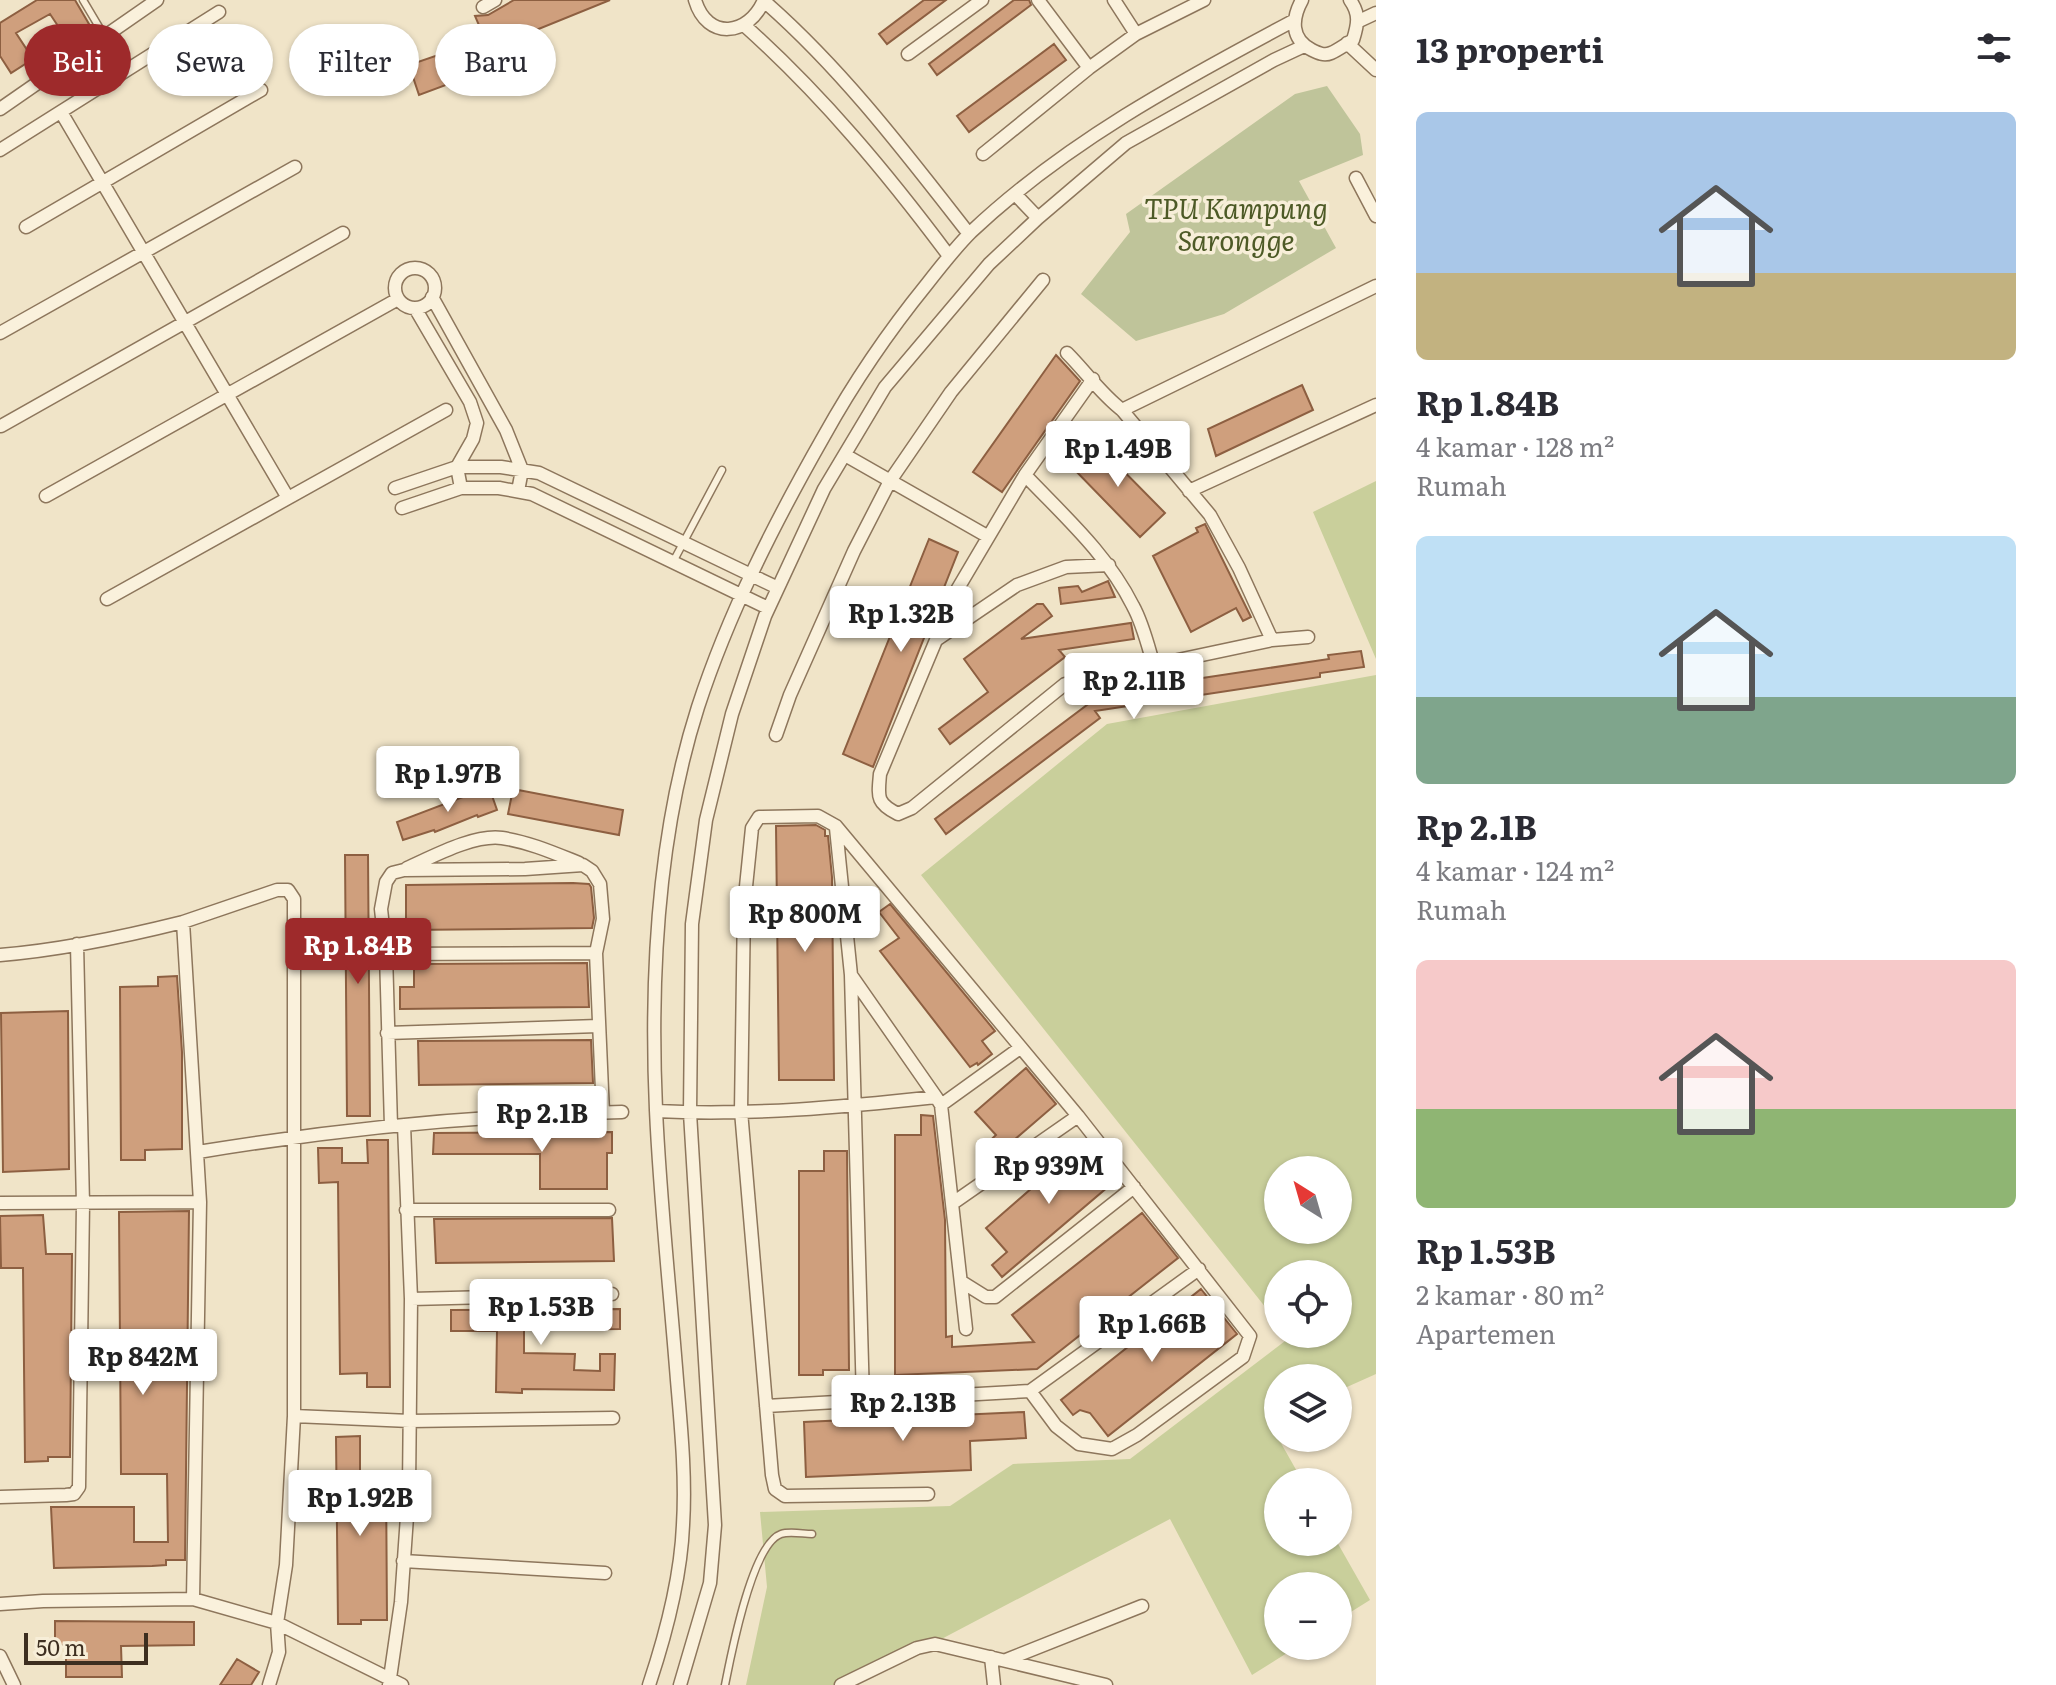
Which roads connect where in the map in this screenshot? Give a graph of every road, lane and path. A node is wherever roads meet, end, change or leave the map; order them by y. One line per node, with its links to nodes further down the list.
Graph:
1 (83, 0): 15 (lane)
2 (157, 0): 16 (street)
3 (695, 0): 17 (street)
4 (764, 0): 17 (street); 28 (street)
5 (982, 0): 21 (street)
6 (1038, 0): 22 (street)
7 (1114, 0): 18 (street)
8 (1204, 0): 18 (street)
9 (1302, 0): 13 (street)
10 (1350, 0): 14 (street)
11 (219, 12): 27 (street)
12 (1376, 13): 14 (street)
13 (1293, 21): 20 (street); 35 (street)
14 (1359, 21): 19 (street)
15 (97, 24)
16 (123, 24)
17 (745, 26): 29 (street)
18 (1136, 34): 22 (street)
19 (1347, 43): 20 (street); 23 (street)
20 (1304, 46): 37 (street)
21 (908, 54)
22 (1089, 68): 31 (street)
23 (1376, 70)
24 (24, 93): 26 (street)
25 (251, 96): 34 (street)
26 (0, 109)
27 (61, 112): 30 (street); 34 (street)
28 (879, 122): 29 (street); 40 (street)
29 (858, 139): 42 (street)
30 (0, 150)
31 (983, 154)
32 (295, 167): 41 (street)
33 (1356, 178): 36 (street)
34 (103, 182): 38 (street); 41 (street)
35 (1015, 194): 37 (street); 40 (street)
36 (1376, 216)
37 (1038, 218): 57 (street)
38 (26, 227)
39 (343, 233): 48 (street)
40 (969, 234): 42 (street)
41 (143, 252): 48 (street); 49 (street)
42 (949, 256): 74 (street)
43 (1043, 280): 62 (street)
44 (1376, 286): 55 (street)
45 (432, 297): 46 (street); 47 (street); 59 (street)
46 (398, 299): 47 (street); 52 (street)
47 (415, 308): 58 (street)
48 (185, 322): 52 (street); 56 (street)
49 (0, 333)
50 (1067, 353): 51 (street)
51 (1093, 379): 55 (street); 61 (street)
52 (227, 395): 67 (street); 68 (street)
53 (1376, 405): 66 (street)
54 (446, 410): 68 (street)
55 (1122, 410): 66 (street)
56 (1, 426)
57 (845, 455): 62 (street); 75 (street)
58 (457, 467): 59 (street); 63 (street); 64 (street)
59 (522, 470): 65 (street); 71 (street)
60 (722, 470): 71 (lane)
61 (1025, 475): 70 (street); 73 (street)
62 (890, 481): 70 (street); 83 (street)
63 (395, 488)
64 (461, 488): 65 (street); 69 (street)
65 (518, 491): 72 (street)
66 (1189, 491): 80 (street)
67 (46, 496)
68 (288, 498): 77 (street)
69 (402, 508)
70 (987, 536): 81 (street)
71 (683, 543): 72 (lane); 74 (street)
72 (673, 562): 76 (street)
73 (1109, 565): 81 (street); 82 (street)
74 (751, 575): 75 (street); 76 (street)
75 (778, 588): 78 (street)
76 (741, 595): 78 (street); 98 (street)
77 (107, 599)
78 (768, 608): 102 (street)
79 (1308, 637): 80 (street)
80 (1272, 640): 82 (street)
81 (935, 641): 82 (street)
82 (1154, 666)
83 (776, 735)
84 (836, 826): 92 (street); 95 (street); 99 (street)
85 (583, 865): 86 (street); 86 (street); 89 (street)
86 (404, 870): 90 (street)
87 (183, 922): 88 (street); 105 (street); 106 (street)
88 (77, 944): 91 (street); 111 (street)
89 (596, 953): 90 (street); 93 (street)
90 (386, 954): 94 (street)
91 (0, 955)
92 (851, 975): 96 (street); 97 (street)
93 (598, 1026): 94 (street); 101 (street)
94 (387, 1033): 104 (street)
95 (1020, 1048): 96 (street); 103 (street)
96 (939, 1101): 97 (street); 110 (street)
97 (856, 1106): 99 (street); 120 (street)
98 (656, 1111): 102 (street); 140 (street)
99 (741, 1111): 102 (street); 121 (street)
100 (622, 1112): 101 (street)
101 (603, 1113): 104 (street)
102 (690, 1113): 141 (street)
103 (1078, 1116): 107 (street); 110 (street)
104 (398, 1126): 105 (street); 112 (street)
105 (294, 1136): 106 (street); 122 (street)
106 (198, 1152): 108 (street)
107 (1134, 1187): 114 (street); 115 (street)
108 (200, 1202): 111 (street); 130 (street)
109 (0, 1203): 111 (street)
110 (953, 1203): 115 (street)
111 (83, 1204): 126 (street)
112 (406, 1210): 113 (street); 117 (street)
113 (609, 1210)
114 (1199, 1269): 119 (street); 119 (street)
115 (962, 1282): 118 (street)
116 (612, 1294): 117 (street)
117 (411, 1299): 124 (street)
118 (966, 1329)
119 (1030, 1391): 120 (street)
120 (863, 1399): 121 (street)
121 (766, 1406): 125 (street)
122 (294, 1416): 124 (street); 133 (street)
123 (613, 1418): 124 (street)
124 (410, 1421): 128 (street)
125 (928, 1494)
126 (0, 1497)
127 (812, 1534): 142 (lane)
128 (403, 1561): 129 (street); 137 (street)
129 (605, 1573)
130 (193, 1599): 131 (street); 133 (street)
131 (0, 1604)
132 (1142, 1606): 136 (street)
133 (277, 1623): 137 (street); 139 (street)
134 (0, 1656): 138 (street)
135 (991, 1657): 136 (street); 143 (street); 144 (street)
136 (1006, 1660): 145 (street)
137 (394, 1683)
138 (14, 1685)
139 (269, 1685)
140 (649, 1685)
141 (680, 1685)
142 (725, 1685)
143 (841, 1685)
144 (994, 1685)
145 (1106, 1685)

